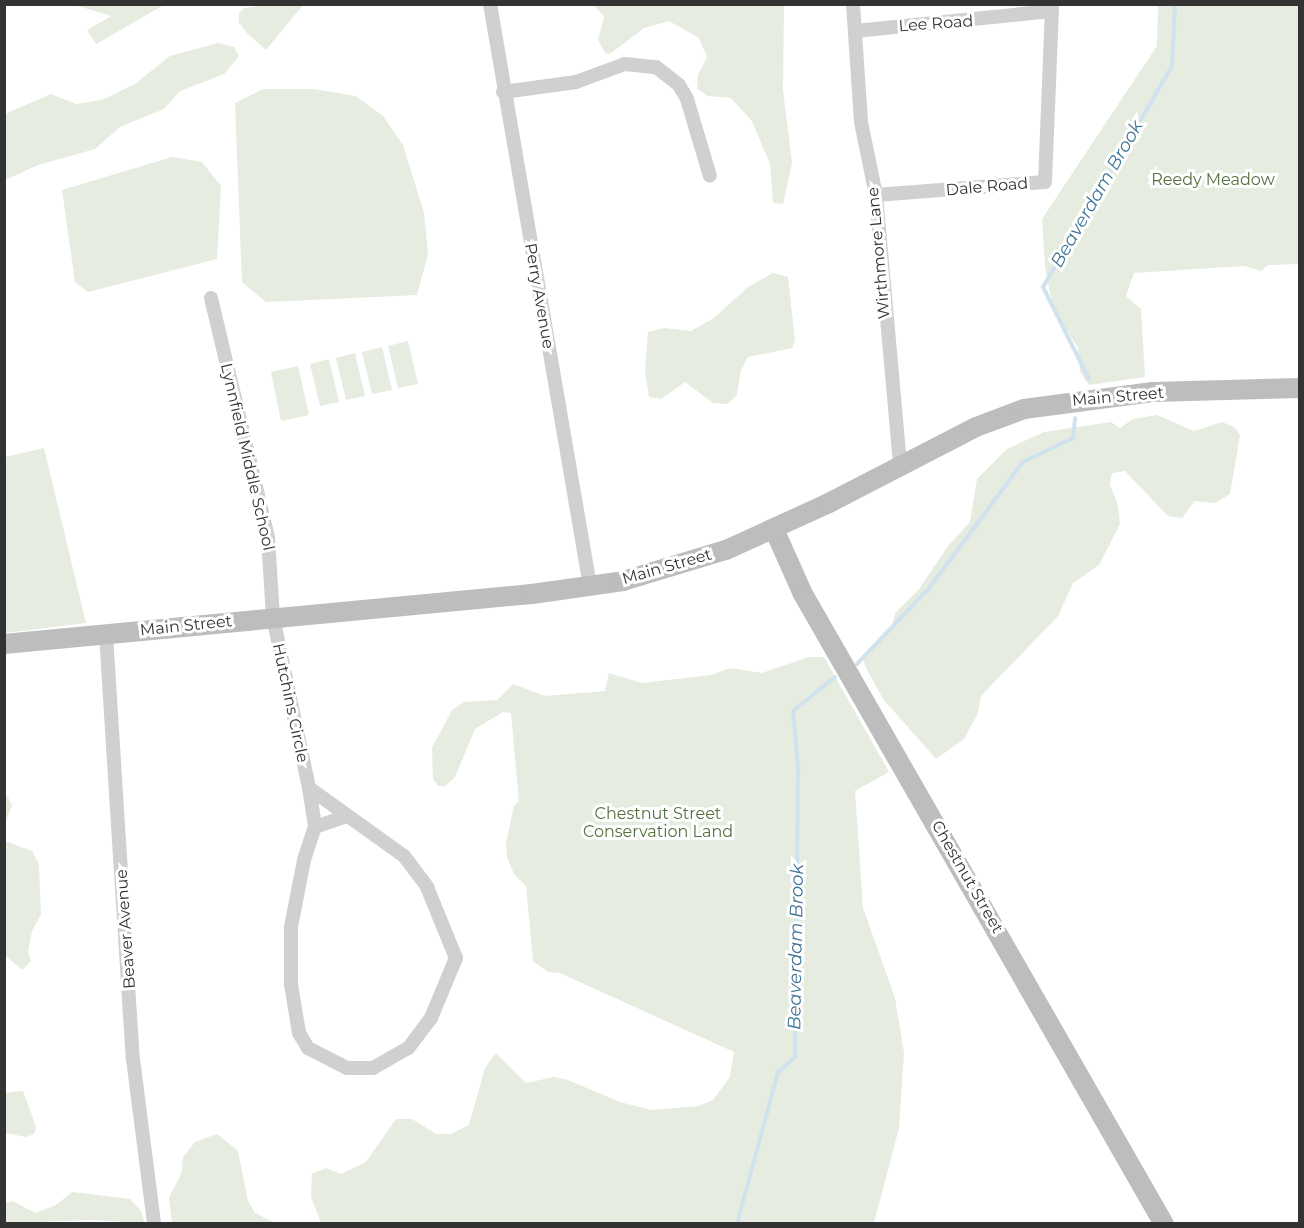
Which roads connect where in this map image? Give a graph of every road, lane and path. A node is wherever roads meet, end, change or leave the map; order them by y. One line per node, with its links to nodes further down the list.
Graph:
1 (490, 4): 5 (street, Perry Avenue)
2 (853, 4): 4 (street, Wirthmore Lane)
3 (1051, 8): 4 (street, Lee Road); 7 (street, Dale Road)
4 (855, 31): 7 (street, Wirthmore Lane)
5 (503, 92): 6 (street); 12 (street, Perry Avenue)
6 (710, 176)
7 (876, 195): 10 (street, Wirthmore Lane)
8 (211, 298): 13 (street, Lynnfield Middle School)
9 (1299, 388): 10 (street, Main Street)
10 (900, 466): 11 (street, Main Street)
11 (774, 529): 12 (street, Main Street); 20 (street, Chestnut Street)
12 (590, 586): 13 (street, Main Street)
13 (273, 617): 14 (street, Main Street); 16 (street, Hutchins Circle)
14 (106, 634): 15 (street, Main Street); 19 (street, Beaver Avenue)
15 (4, 644)
16 (309, 788): 17 (street, Hutchins Circle); 18 (street, Hutchins Circle)
17 (347, 816): 18 (street); 18 (street, Hutchins Circle)
18 (315, 826)
19 (154, 1224)
20 (1164, 1224)

